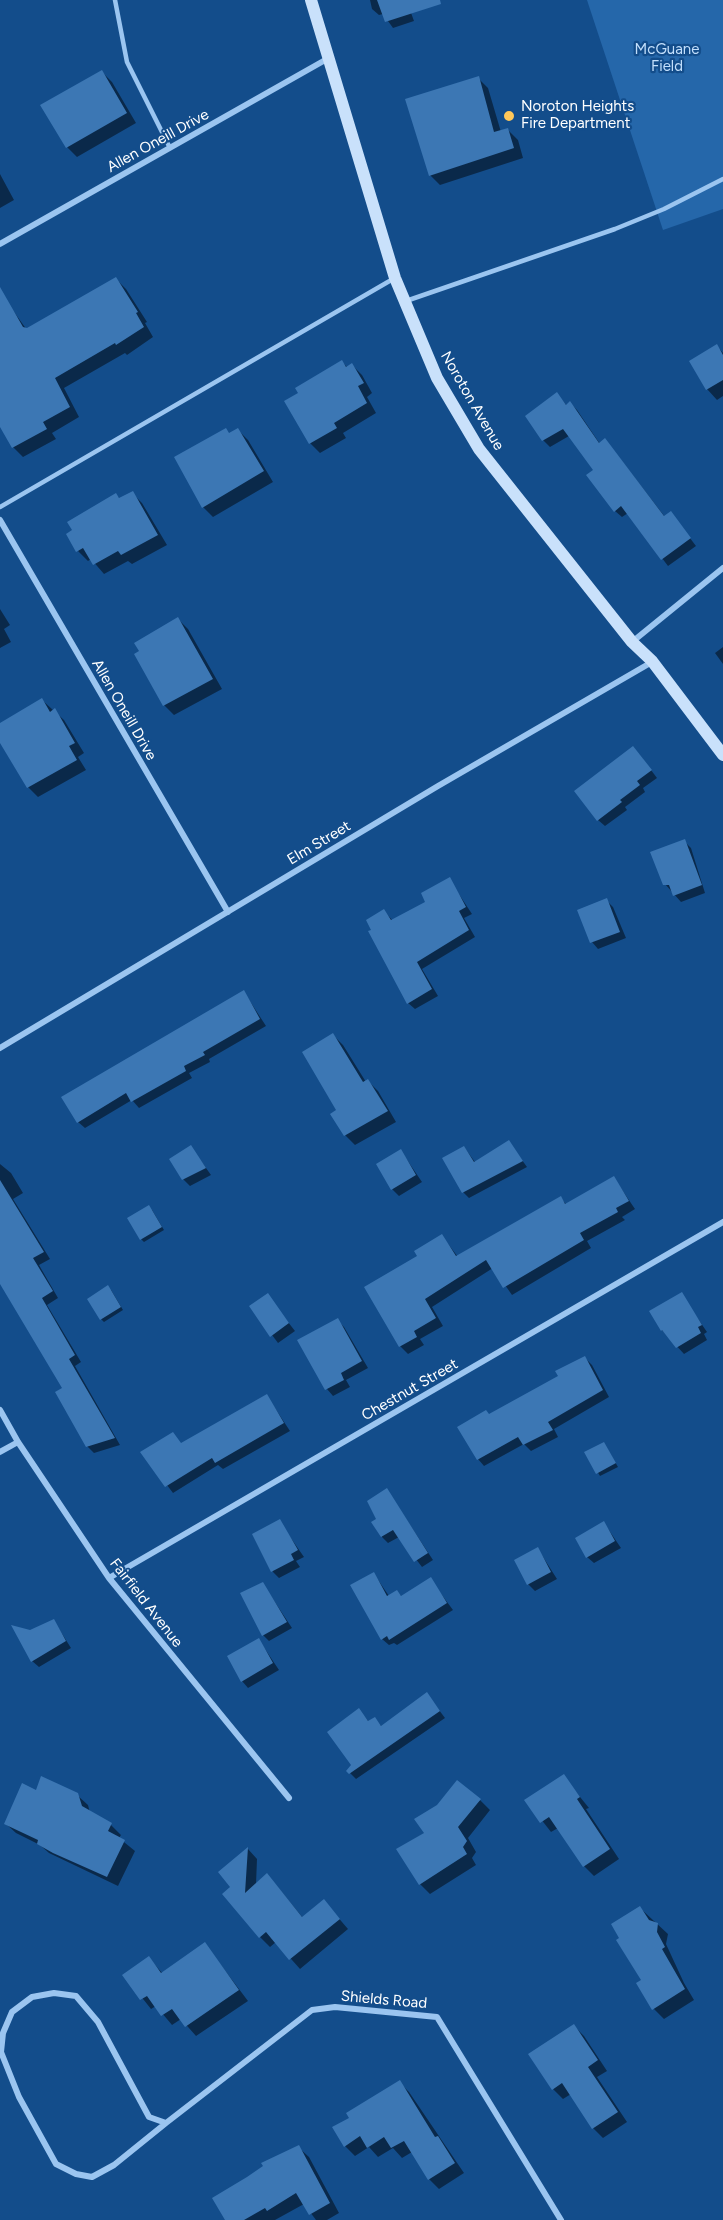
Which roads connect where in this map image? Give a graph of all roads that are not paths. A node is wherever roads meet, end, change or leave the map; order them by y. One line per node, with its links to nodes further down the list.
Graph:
1 (115, 0): 4 (lane)
2 (311, 0): 3 (main road, Noroton Avenue)
3 (327, 60): 4 (street, Allen Oneill Drive); 7 (main road, Noroton Avenue)
4 (170, 148): 6 (street, Allen Oneill Drive)
5 (723, 179): 8 (lane)
6 (0, 244)
7 (395, 278): 8 (main road, Noroton Avenue); 9 (lane)
8 (404, 302): 12 (main road, Noroton Avenue)
9 (0, 507)
10 (0, 520): 15 (street, Allen Oneill Drive)
11 (723, 568): 12 (street)
12 (632, 642): 13 (main road, Noroton Avenue)
13 (652, 662): 14 (main road, Noroton Avenue); 15 (street, Elm Street)
14 (723, 755)
15 (228, 912): 16 (street, Elm Street)
16 (0, 1048)
17 (723, 1222): 21 (street, Chestnut Street)
18 (0, 1410): 19 (street, Fairfield Avenue)
19 (18, 1442): 20 (street); 21 (street, Fairfield Avenue)
20 (0, 1452)
21 (109, 1578): 22 (street, Fairfield Avenue)
22 (290, 1798)
23 (166, 2123): 23 (street, Shields Road); 24 (street, Shields Road)
24 (561, 2220)

